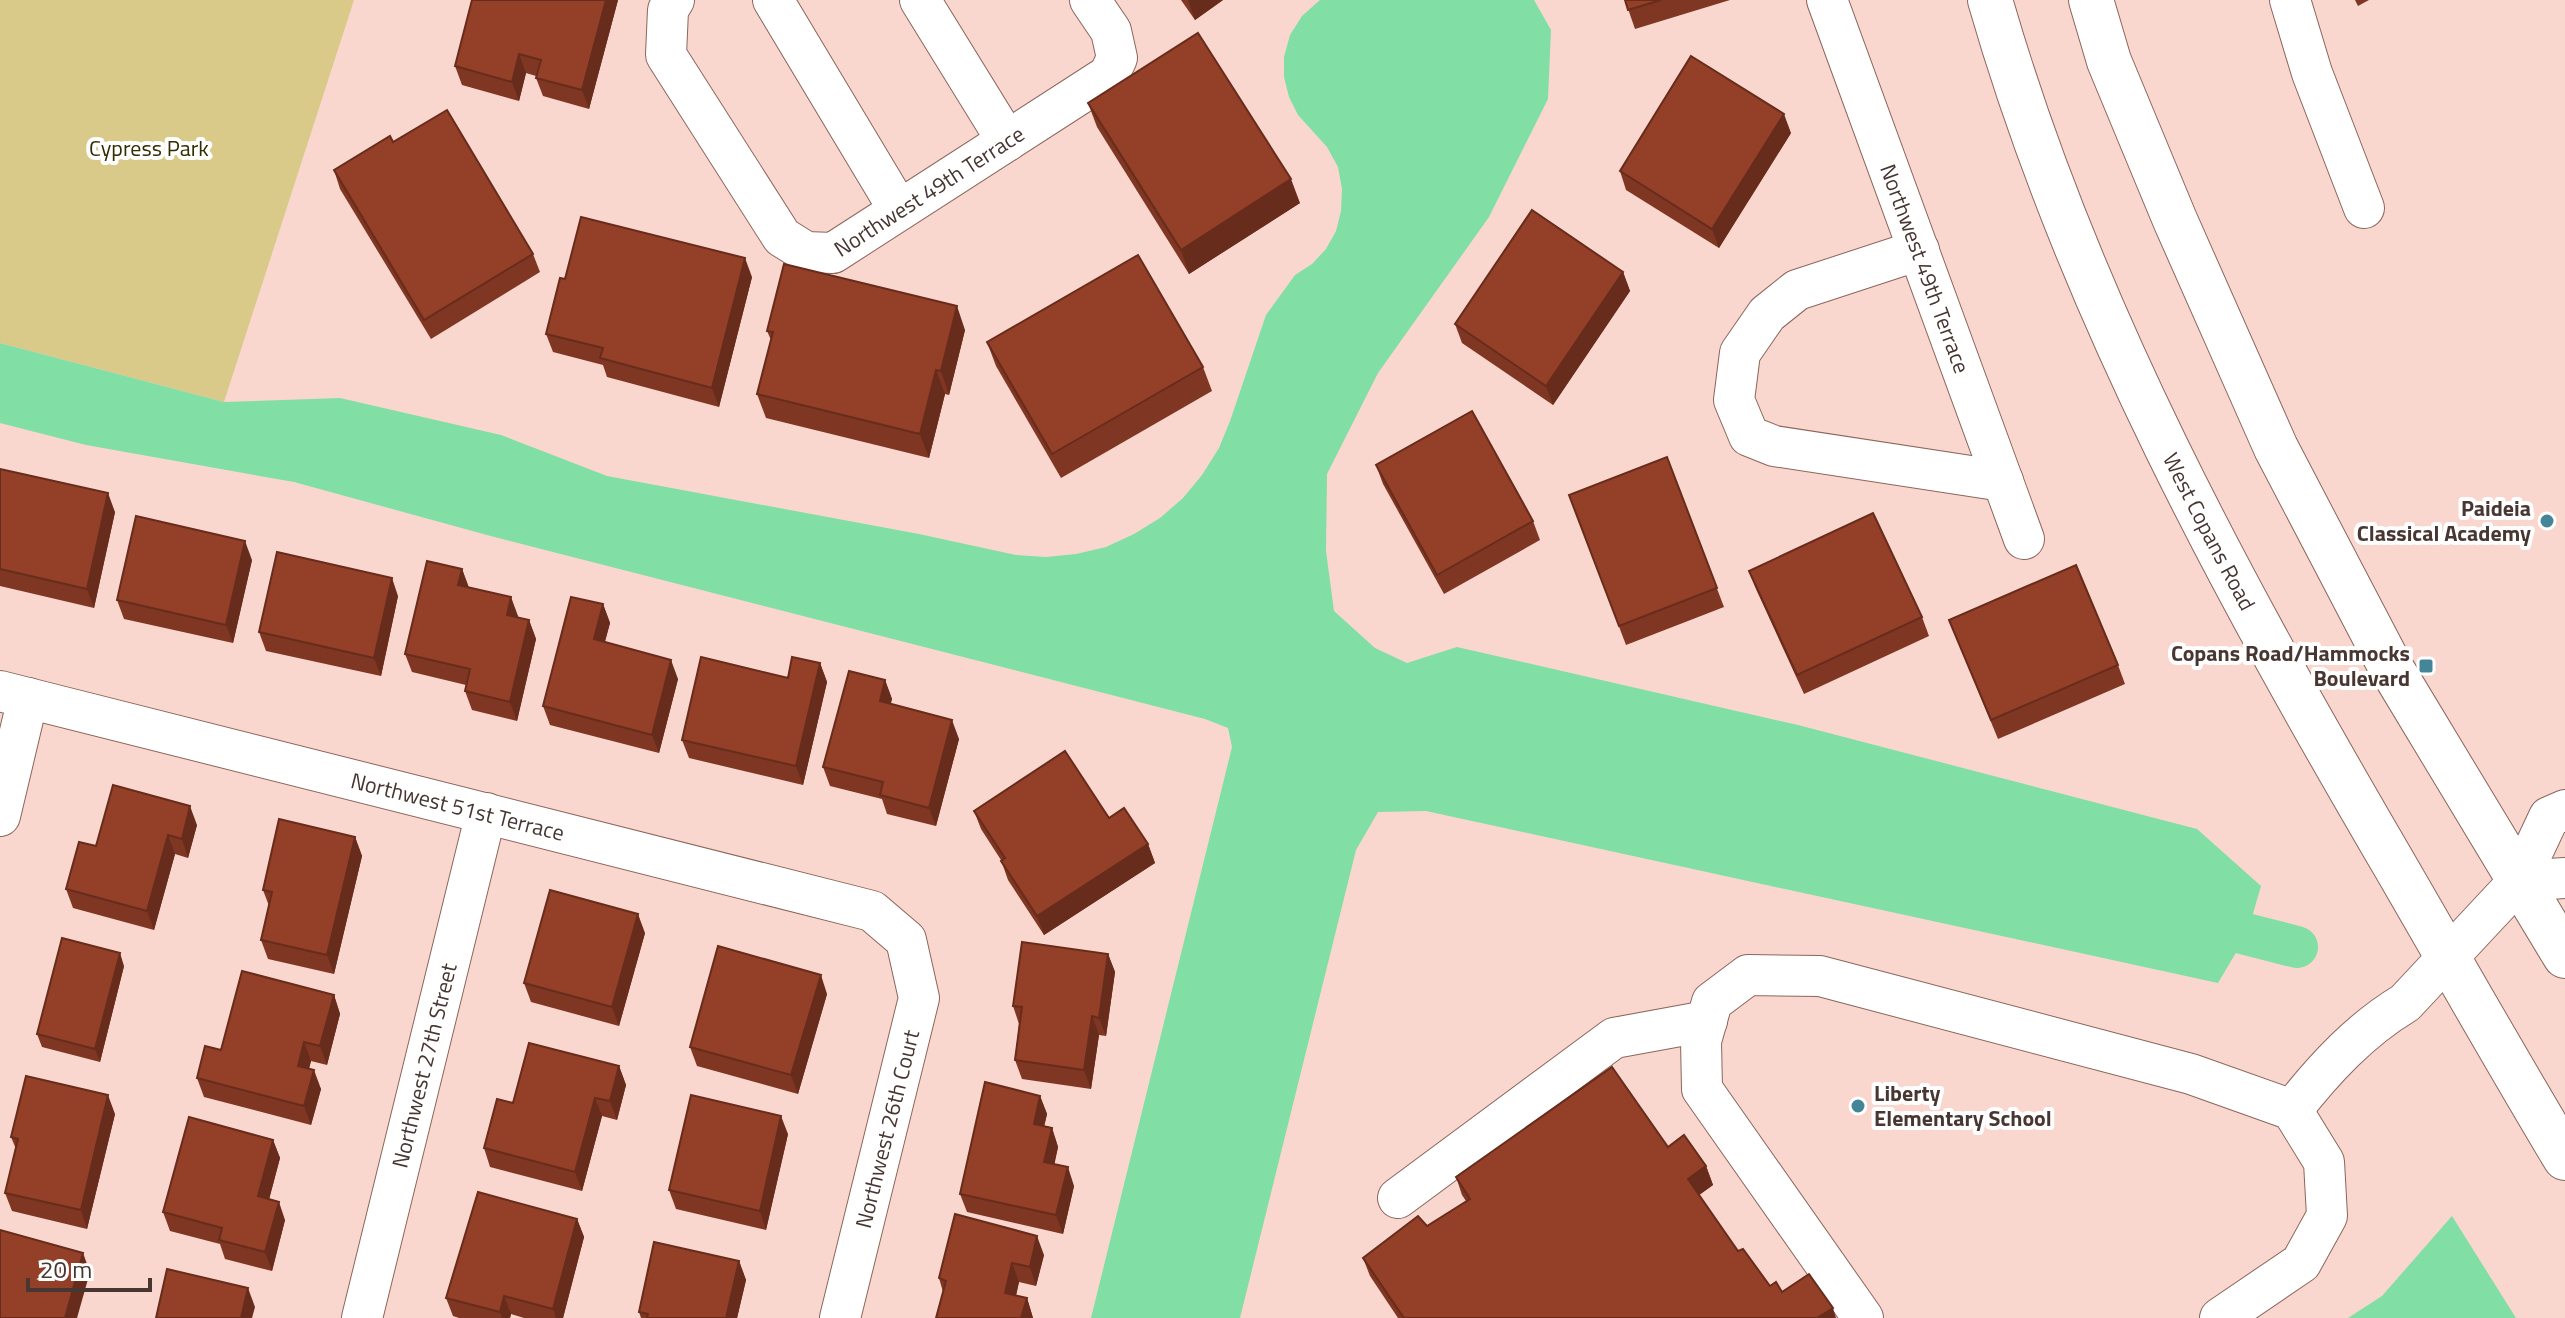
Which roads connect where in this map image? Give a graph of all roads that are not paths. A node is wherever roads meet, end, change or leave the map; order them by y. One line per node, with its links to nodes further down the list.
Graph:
1 (674, 0): 11 (street, Northwest 49th Terrace)
2 (773, 0): 11 (street)
3 (920, 0): 9 (street)
4 (1090, 0): 9 (street, Northwest 49th Terrace)
5 (1827, 0): 12 (street, Northwest 49th Terrace)
6 (1990, 0): 23 (main road, West Copans Road)
7 (2091, 0): 20 (main road)
8 (2290, 0): 10 (street)
9 (1007, 141): 11 (street, Northwest 49th Terrace)
10 (2364, 208)
11 (899, 210)
12 (1919, 250): 13 (street, Northwest 49th Terrace); 13 (street)
13 (2003, 481): 14 (street, Northwest 49th Terrace)
14 (2024, 539)
15 (14, 694): 17 (street, Northwest 51st Terrace); 18 (street)
16 (2565, 810): 20 (street)
17 (486, 813): 21 (street, Northwest 51st Terrace); 28 (street, Northwest 27th Street)
18 (0, 816)
19 (2565, 878): 20 (street)
20 (2519, 881): 22 (main road); 23 (street)
21 (906, 940): 29 (street, Northwest 26th Court)
22 (2565, 956)
23 (2448, 958): 25 (street); 26 (main road, West Copans Road)
24 (1707, 1021): 25 (street); 27 (street); 30 (street)
25 (2292, 1110): 31 (street)
26 (2565, 1158)
27 (1398, 1198)
28 (362, 1318)
29 (840, 1318)
30 (1863, 1318)
31 (2220, 1318)

